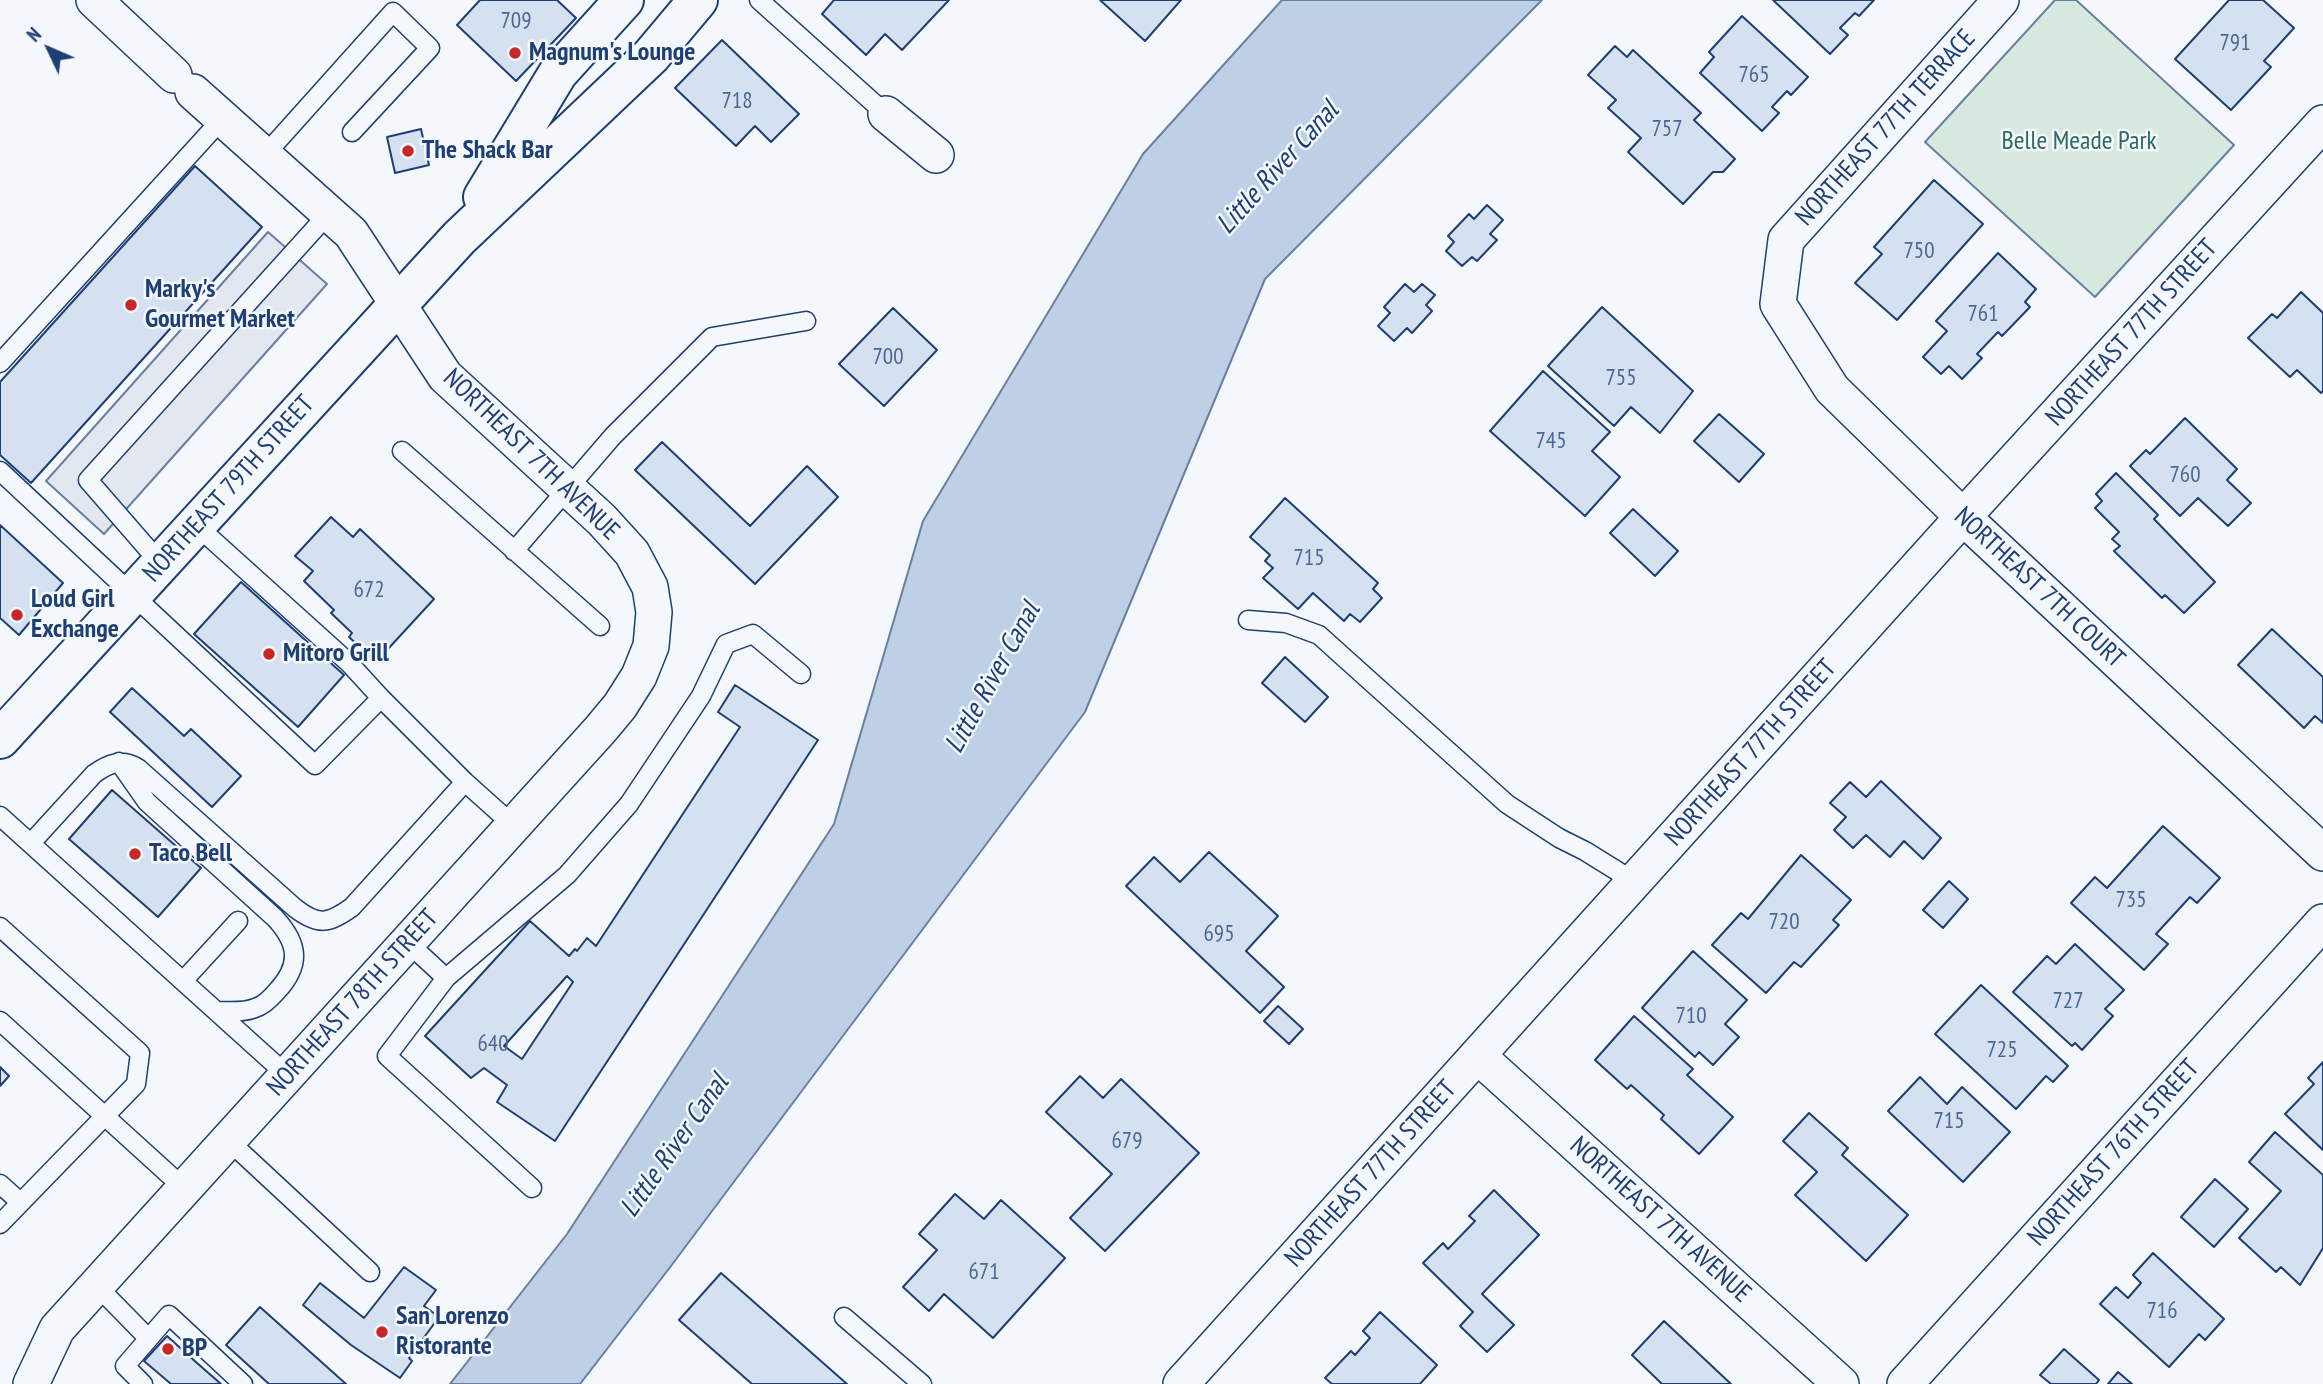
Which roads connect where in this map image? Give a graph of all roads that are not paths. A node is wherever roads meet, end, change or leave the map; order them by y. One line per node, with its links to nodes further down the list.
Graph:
1 (94, 0): 7 (street, NORTHEAST 7TH AVENUE)
2 (624, 0): 13 (main road, NORTHEAST 79TH STREET)
3 (698, 0): 13 (main road, NORTHEAST 79TH STREET)
4 (760, 0): 6 (lane)
5 (2001, 0): 15 (street, NORTHEAST 77TH TERRACE)
6 (886, 114): 10 (street)
7 (222, 119): 11 (street, NORTHEAST 7TH AVENUE); 17 (lane)
8 (2323, 123): 21 (street, NORTHEAST 77TH STREET)
9 (352, 132): 11 (lane)
10 (936, 155)
11 (263, 157): 12 (street, NORTHEAST 7TH AVENUE)
12 (329, 213): 14 (street, NORTHEAST 7TH AVENUE); 24 (lane)
13 (459, 238): 14 (main road, NORTHEAST 79TH STREET)
14 (398, 304): 20 (street, NORTHEAST 7TH AVENUE); 22 (main road, NORTHEAST 79TH STREET)
15 (1778, 304): 21 (street, NORTHEAST 7TH COURT)
16 (806, 321): 20 (lane)
17 (0, 363)
18 (402, 451): 23 (lane)
19 (0, 471): 25 (lane)
20 (567, 489): 23 (lane); 26 (street, NORTHEAST 7TH AVENUE)
21 (1964, 517): 37 (street, NORTHEAST 7TH COURT); 38 (street, NORTHEAST 77TH STREET)
22 (196, 525): 24 (main road, NORTHEAST 79TH STREET); 30 (lane)
23 (514, 551): 28 (lane)
24 (161, 564): 25 (main road, NORTHEAST 79TH STREET)
25 (132, 595): 30 (lane); 31 (main road, NORTHEAST 79TH STREET)
26 (654, 612): 35 (street, NORTHEAST 78TH STREET)
27 (1248, 620): 38 (lane)
28 (600, 626)
29 (801, 674): 43 (lane)
30 (381, 698): 33 (lane)
31 (0, 739)
32 (119, 762): 33 (lane); 36 (lane); 45 (lane)
33 (465, 782): 35 (lane)
34 (0, 816): 36 (lane)
35 (513, 825): 42 (street, NORTHEAST 78TH STREET)
36 (31, 843): 44 (lane)
37 (2323, 853)
38 (1635, 882): 47 (street, NORTHEAST 77TH STREET)
39 (238, 921): 44 (lane)
40 (2323, 922): 66 (street, NORTHEAST 76TH STREET)
41 (1, 929): 49 (lane)
42 (407, 943): 43 (lane); 48 (street, NORTHEAST 78TH STREET)
43 (446, 978): 52 (lane)
44 (183, 981): 45 (lane)
45 (216, 1011): 48 (lane)
46 (0, 1021): 49 (lane)
47 (1478, 1056): 64 (street, NORTHEAST 77TH STREET); 65 (street, NORTHEAST 7TH AVENUE)
48 (288, 1076): 50 (street, NORTHEAST 78TH STREET)
49 (104, 1115): 53 (lane); 54 (lane)
50 (229, 1141): 53 (street, NORTHEAST 78TH STREET); 56 (lane)
51 (0, 1184): 54 (lane)
52 (532, 1188)
53 (185, 1189): 57 (street, NORTHEAST 78TH STREET)
54 (20, 1202): 55 (lane)
55 (0, 1224)
56 (370, 1272)
57 (97, 1286): 59 (lane); 60 (street, NORTHEAST 78TH STREET)
58 (845, 1317): 63 (lane)
59 (148, 1338): 61 (lane); 62 (lane)
60 (31, 1384)
61 (143, 1384)
62 (243, 1384)
63 (922, 1384)
64 (1181, 1384)
65 (1841, 1384)
66 (1905, 1384)

